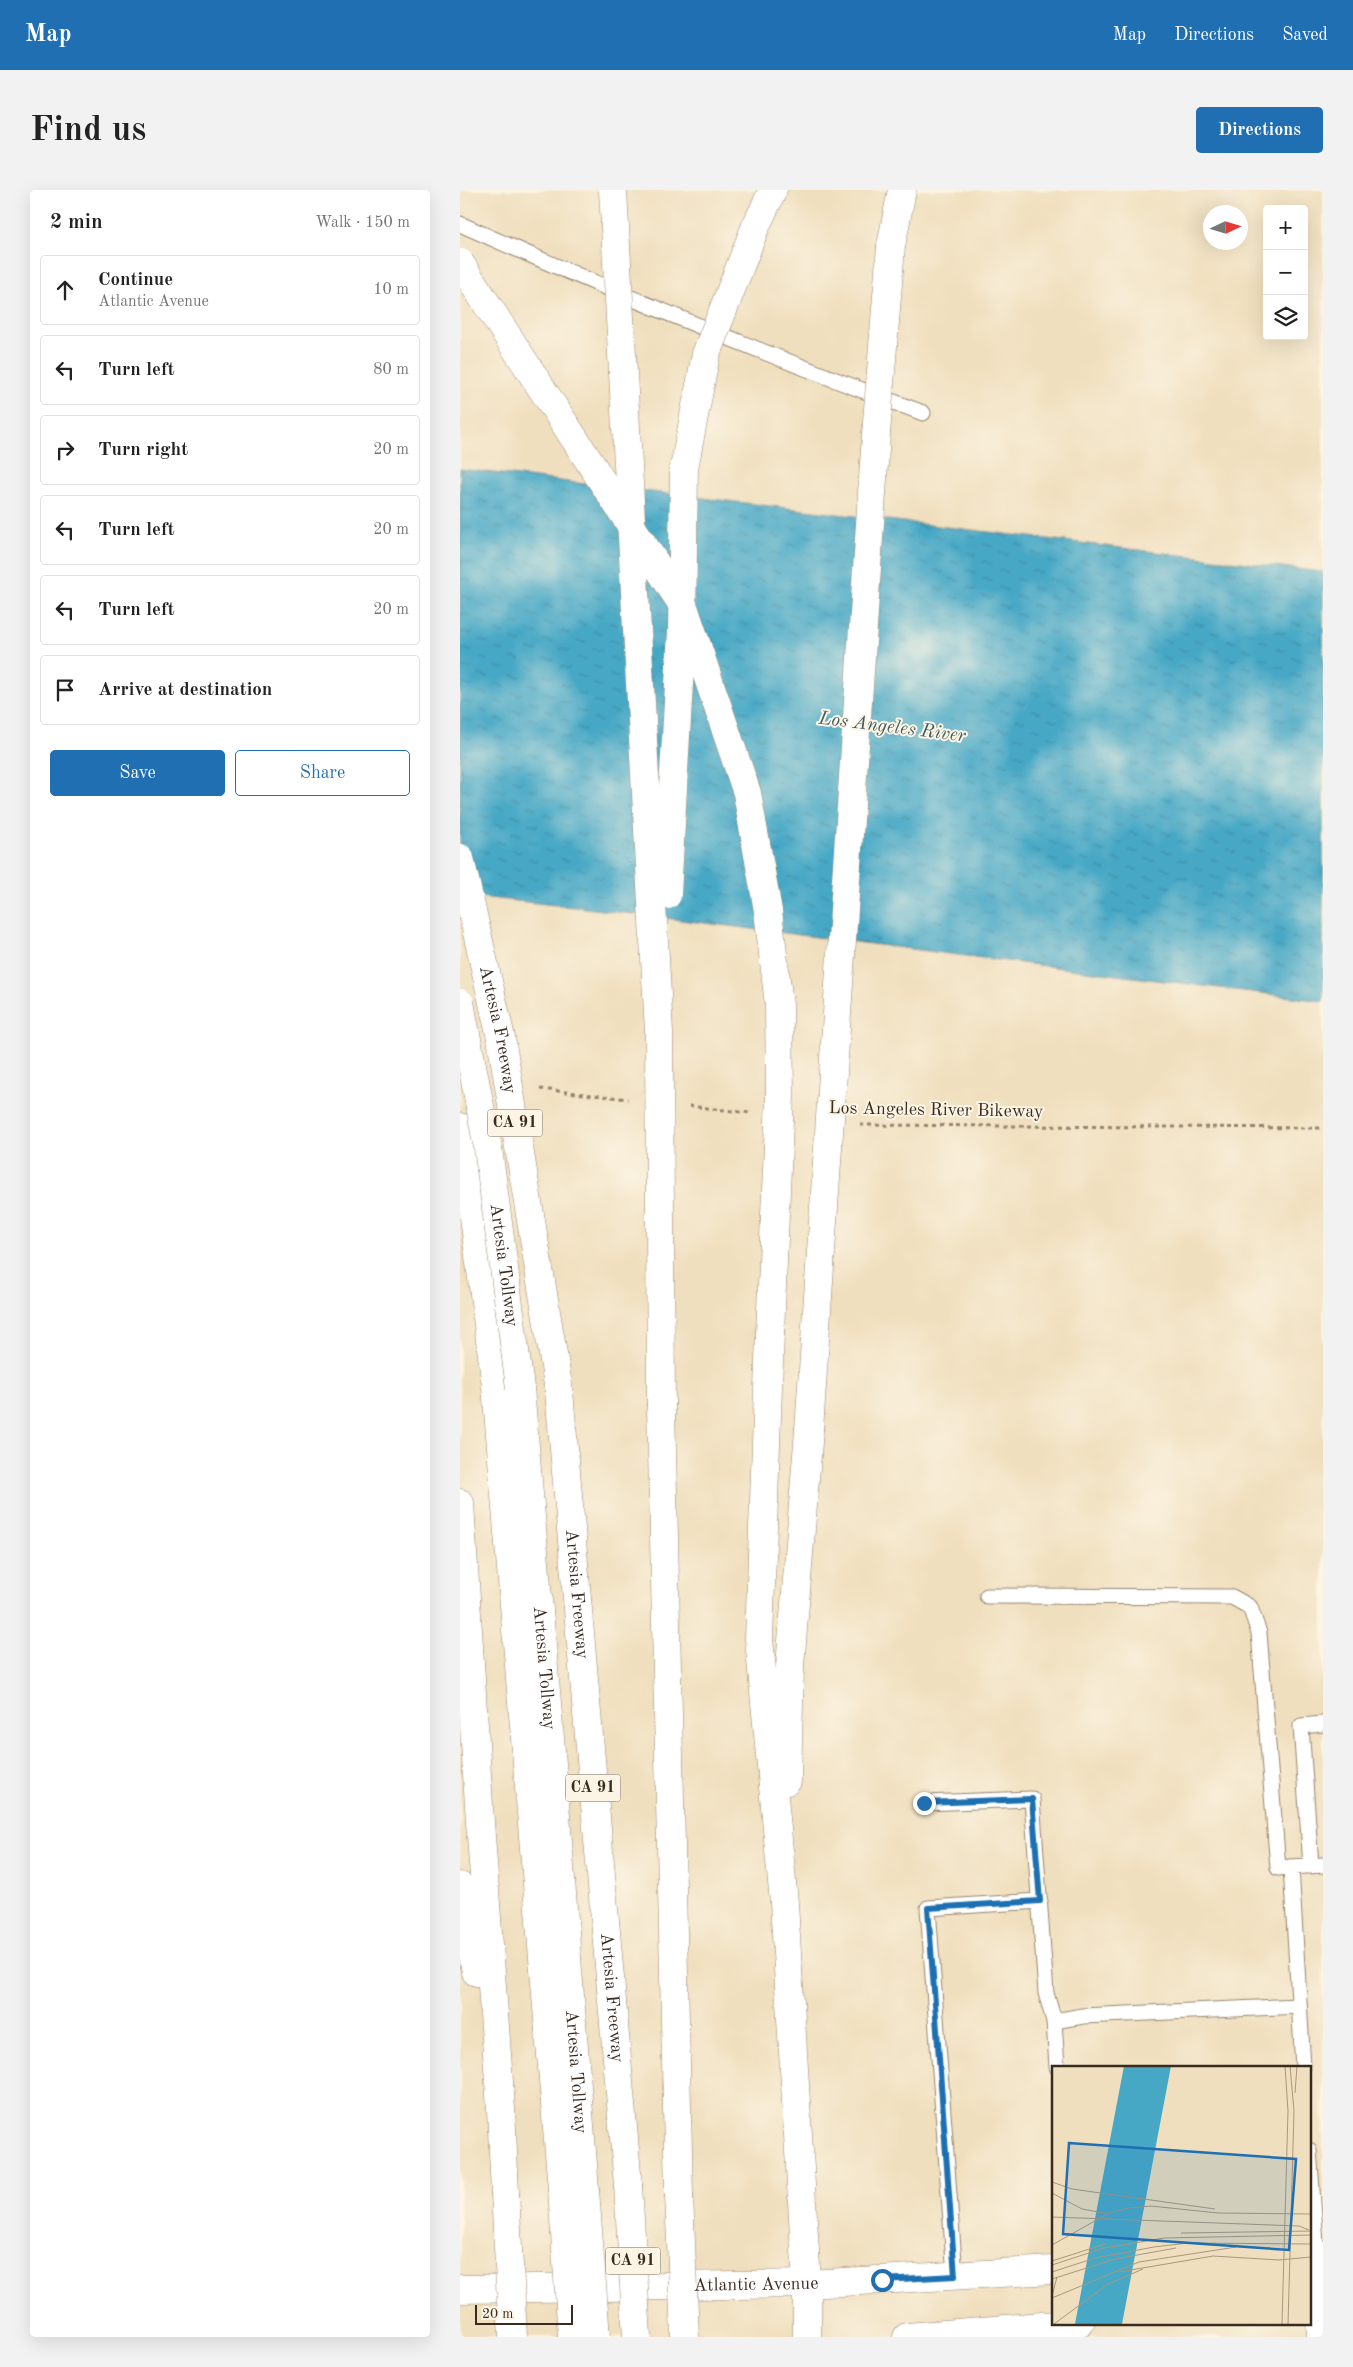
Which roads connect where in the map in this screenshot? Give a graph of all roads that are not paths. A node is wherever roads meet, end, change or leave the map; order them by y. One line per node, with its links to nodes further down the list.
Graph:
1 (614, 190): 9 (main road, bridge)
2 (773, 190): 9 (main road, bridge)
3 (902, 190): 22 (main road, bridge)
4 (460, 224): 6 (lane)
5 (460, 263): 22 (main road, bridge)
6 (923, 413)
7 (460, 858): 40 (main road, Artesia Freeway / CA 91, bridge)
8 (460, 1003): 11 (main road, Artesia Tollway, bridge)
9 (659, 1032): 41 (main road, bridge)
10 (460, 1127): 11 (main road, Artesia Tollway)
11 (508, 1387): 29 (main road, Artesia Tollway)
12 (460, 1503): 17 (main road)
13 (988, 1596): 19 (lane)
14 (460, 1686): 17 (main road)
15 (1323, 1724): 18 (lane)
16 (924, 1803): 21 (lane)
17 (480, 1822): 27 (main road)
18 (1317, 1866): 19 (lane)
19 (1291, 1867): 23 (lane)
20 (460, 1886): 27 (main road)
21 (1040, 1901): 24 (lane); 32 (lane)
22 (784, 1903): 33 (main road)
23 (1299, 2006): 24 (lane); 26 (lane)
24 (1054, 2021): 25 (lane)
25 (1057, 2066)
26 (1303, 2066)
27 (501, 2109): 37 (main road, bridge)
28 (1311, 2180): 30 (lane)
29 (574, 2189): 38 (main road, Artesia Tollway, bridge); 39 (main road, Artesia Tollway, bridge)
30 (1316, 2256): 35 (main road)
31 (1052, 2270): 32 (main road, Atlantic Avenue)
32 (955, 2276): 33 (main road, Atlantic Avenue)
33 (807, 2284): 34 (main road, Atlantic Avenue); 42 (main road)
34 (460, 2289)
35 (1317, 2309): 44 (main road)
36 (1068, 2324): 43 (main road)
37 (513, 2337)
38 (572, 2337)
39 (596, 2337)
40 (637, 2337)
41 (685, 2337)
42 (807, 2337)
43 (906, 2337)
44 (1321, 2337)

